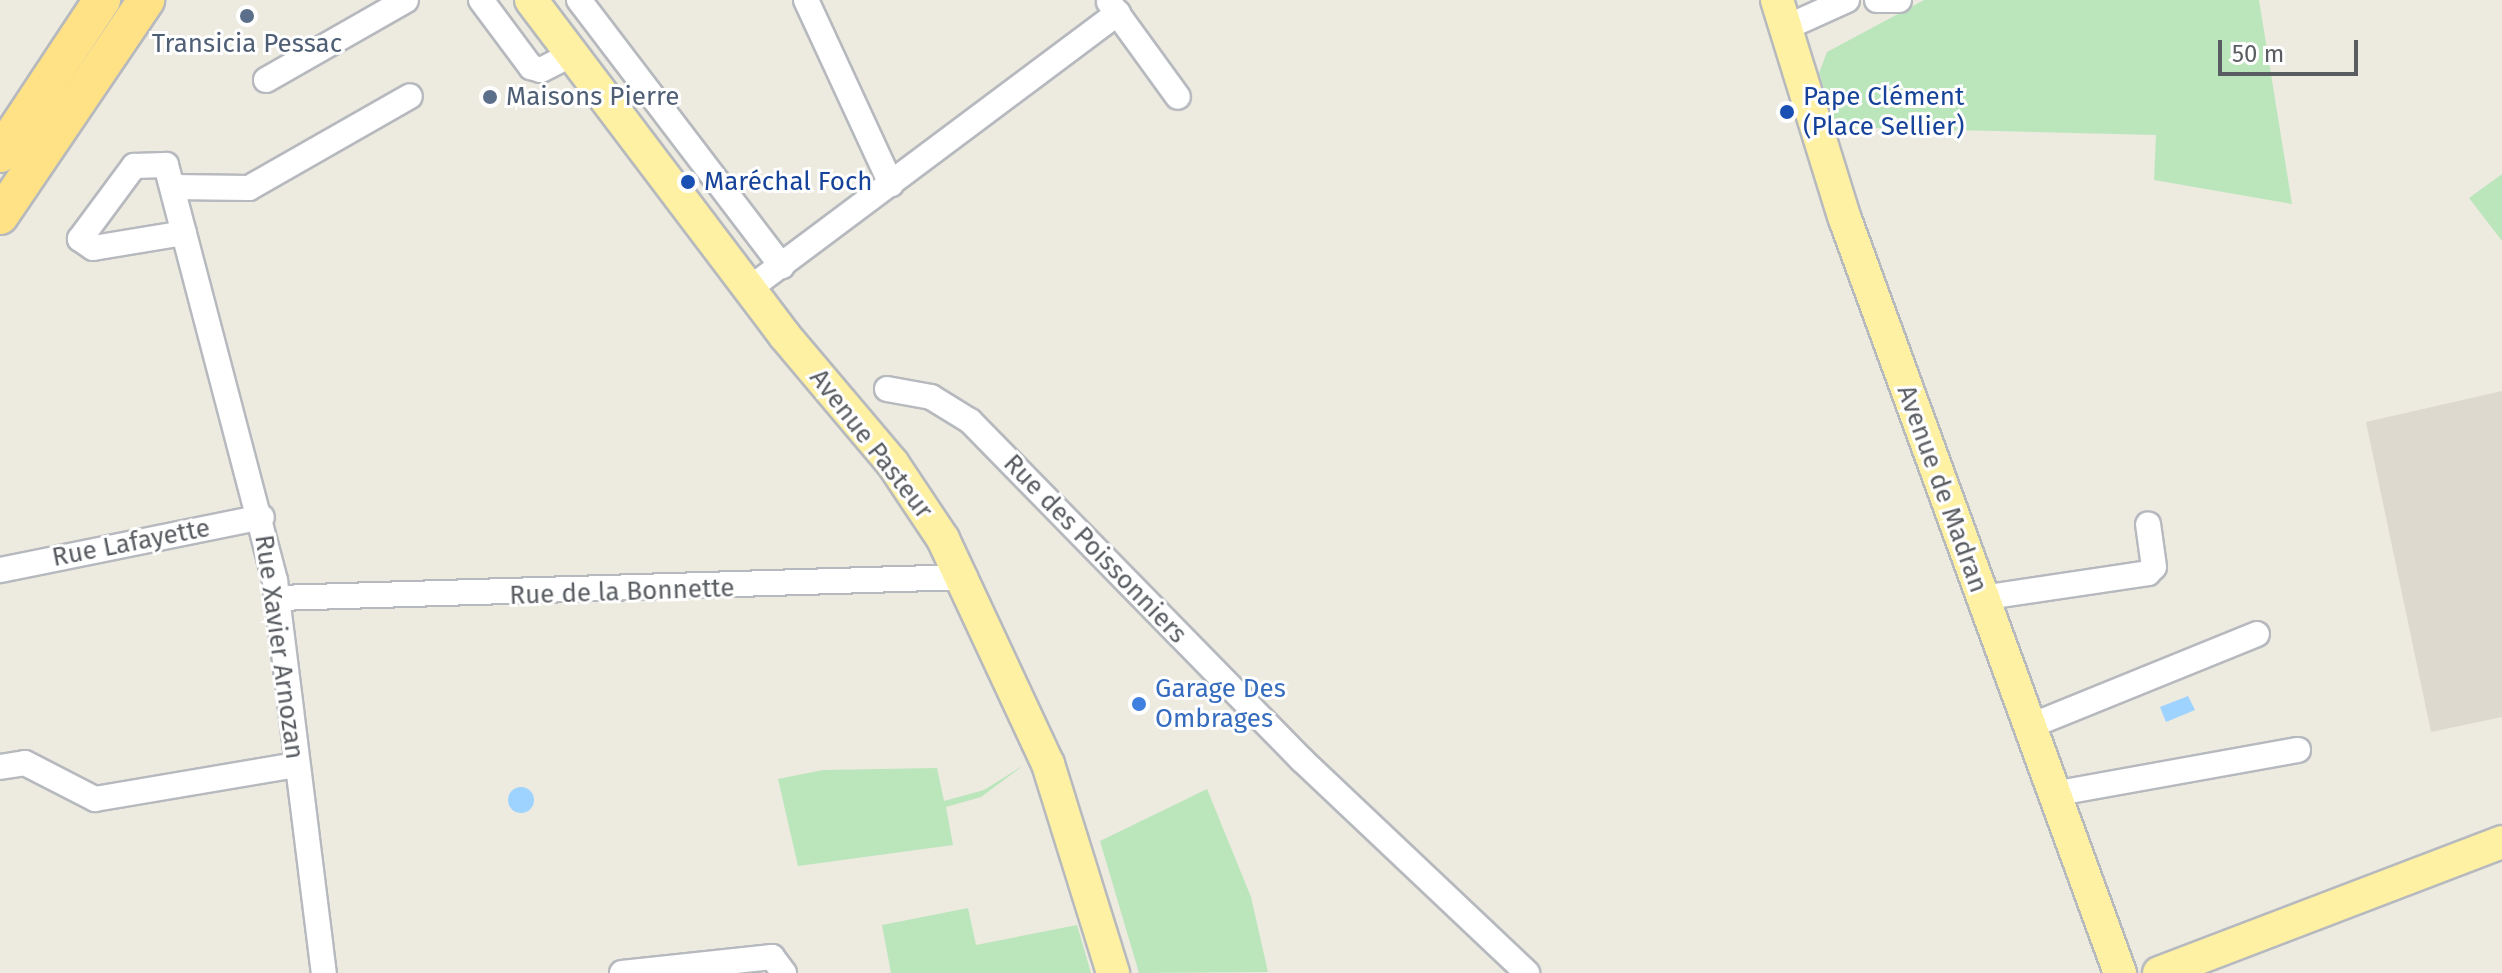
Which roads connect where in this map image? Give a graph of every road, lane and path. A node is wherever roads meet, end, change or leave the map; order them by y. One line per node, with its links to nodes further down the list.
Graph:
1 (102, 0): 17 (highway)
2 (146, 0): 20 (highway)
3 (406, 0): 14 (street)
4 (481, 0): 13 (street)
5 (531, 0): 13 (main road, Avenue Pasteur)
6 (579, 0): 22 (street)
7 (806, 0): 18 (street)
8 (1847, 0): 12 (street)
9 (1877, 0): 10 (street)
10 (1899, 0)
11 (1113, 7): 16 (street); 18 (street)
12 (1781, 14): 30 (main road, Avenue de Madran)
13 (571, 55): 23 (main road, Avenue Pasteur)
14 (266, 80)
15 (410, 96): 19 (street)
16 (1178, 97)
17 (0, 154)
18 (891, 184): 22 (street)
19 (173, 187): 21 (street, Rue Xavier Arnozan); 21 (street)
20 (0, 216)
21 (184, 233): 25 (street, Rue Xavier Arnozan)
22 (782, 266): 23 (street)
23 (749, 289): 28 (main road, Avenue Pasteur)
24 (887, 389): 42 (street, Rue des Poissonniers)
25 (262, 517): 27 (street, Rue Lafayette); 29 (street, Rue Xavier Arnozan)
26 (2148, 524): 30 (street)
27 (0, 570)
28 (965, 577): 29 (street, Rue de la Bonnette); 41 (main road, Avenue Pasteur)
29 (278, 598): 34 (street, Rue Xavier Arnozan)
30 (1981, 598): 32 (main road, Avenue de Madran)
31 (2257, 634): 32 (street)
32 (2028, 727): 36 (main road, Avenue de Madran)
33 (2298, 750): 36 (street)
34 (295, 765): 35 (street); 38 (street, Rue Xavier Arnozan)
35 (0, 767)
36 (2053, 794): 43 (main road, Avenue de Madran)
37 (2502, 842): 44 (main road)
38 (324, 973)
39 (622, 973): 40 (street)
40 (784, 973)
41 (1113, 973)
42 (1527, 973)
43 (2120, 973)
44 (2159, 973)

